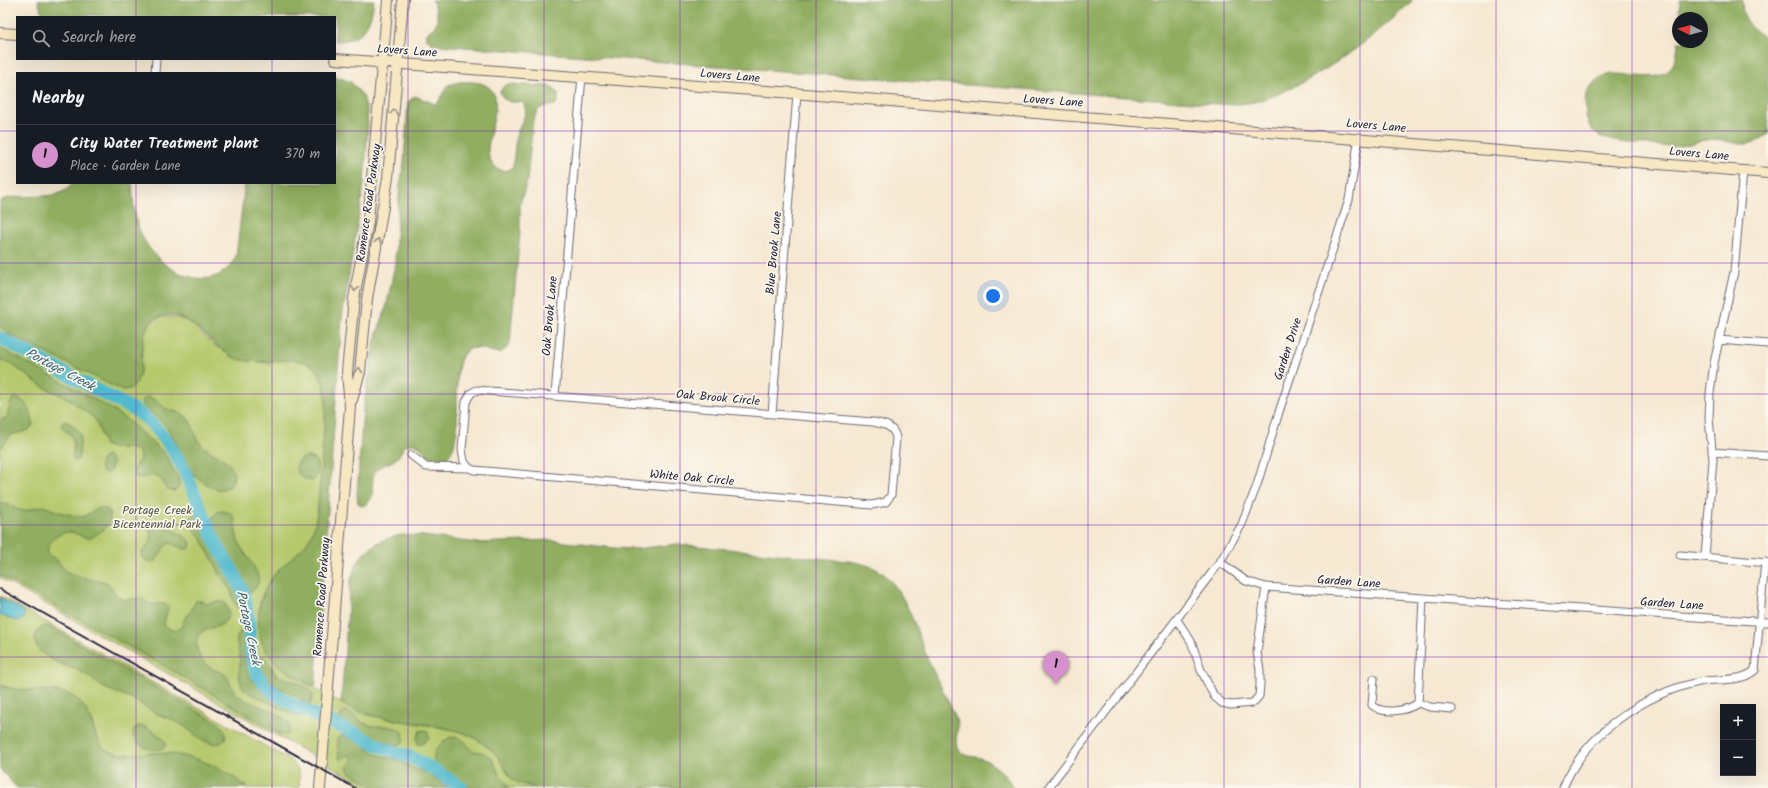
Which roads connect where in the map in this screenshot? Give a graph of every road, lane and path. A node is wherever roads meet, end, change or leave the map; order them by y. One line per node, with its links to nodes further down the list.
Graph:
1 (388, 0): 7 (street, Romence Road Parkway)
2 (403, 0): 8 (street, Romence Road Parkway)
3 (0, 32): 4 (street)
4 (16, 34)
5 (336, 59): 7 (street, Lovers Lane)
6 (156, 60): 9 (street)
7 (383, 62): 8 (street, Lovers Lane); 18 (street, Romence Road Parkway, one-way to 18)
8 (398, 63): 10 (street, Lovers Lane); 18 (street, Romence Road Parkway, one-way to 8)
9 (155, 72)
10 (582, 76): 11 (street, Lovers Lane); 17 (street, Oak Brook Lane)
11 (797, 94): 12 (street, Lovers Lane); 19 (street, Blue Brook Lane)
12 (1360, 138): 13 (street, Lovers Lane); 27 (street, Garden Drive)
13 (1743, 171): 14 (street, Lovers Lane); 15 (street)
14 (1768, 173)
15 (1719, 340): 16 (street); 21 (street)
16 (1768, 344)
17 (555, 395): 19 (street, Oak Brook Circle); 24 (street)
18 (350, 407): 37 (street, Romence Road Parkway)
19 (772, 414): 20 (street, Oak Brook Circle)
20 (880, 423): 24 (street, White Oak Circle)
21 (1712, 452): 23 (street); 26 (street)
22 (411, 455): 24 (street, White Oak Circle)
23 (1768, 456)
24 (469, 468)
25 (1680, 555): 26 (street)
26 (1705, 557): 28 (street)
27 (1220, 562): 29 (street, Garden Lane); 31 (street)
28 (1767, 562): 32 (street)
29 (1266, 587): 30 (street, Garden Lane); 31 (street)
30 (1423, 598): 32 (street, Garden Lane); 35 (street)
31 (1177, 620): 38 (street)
32 (1760, 621): 33 (street, Garden Lane); 39 (street)
33 (1768, 622)
34 (1374, 679): 35 (street)
35 (1418, 703): 36 (street)
36 (1452, 709)
37 (320, 788)
38 (1048, 788)
39 (1563, 788)

